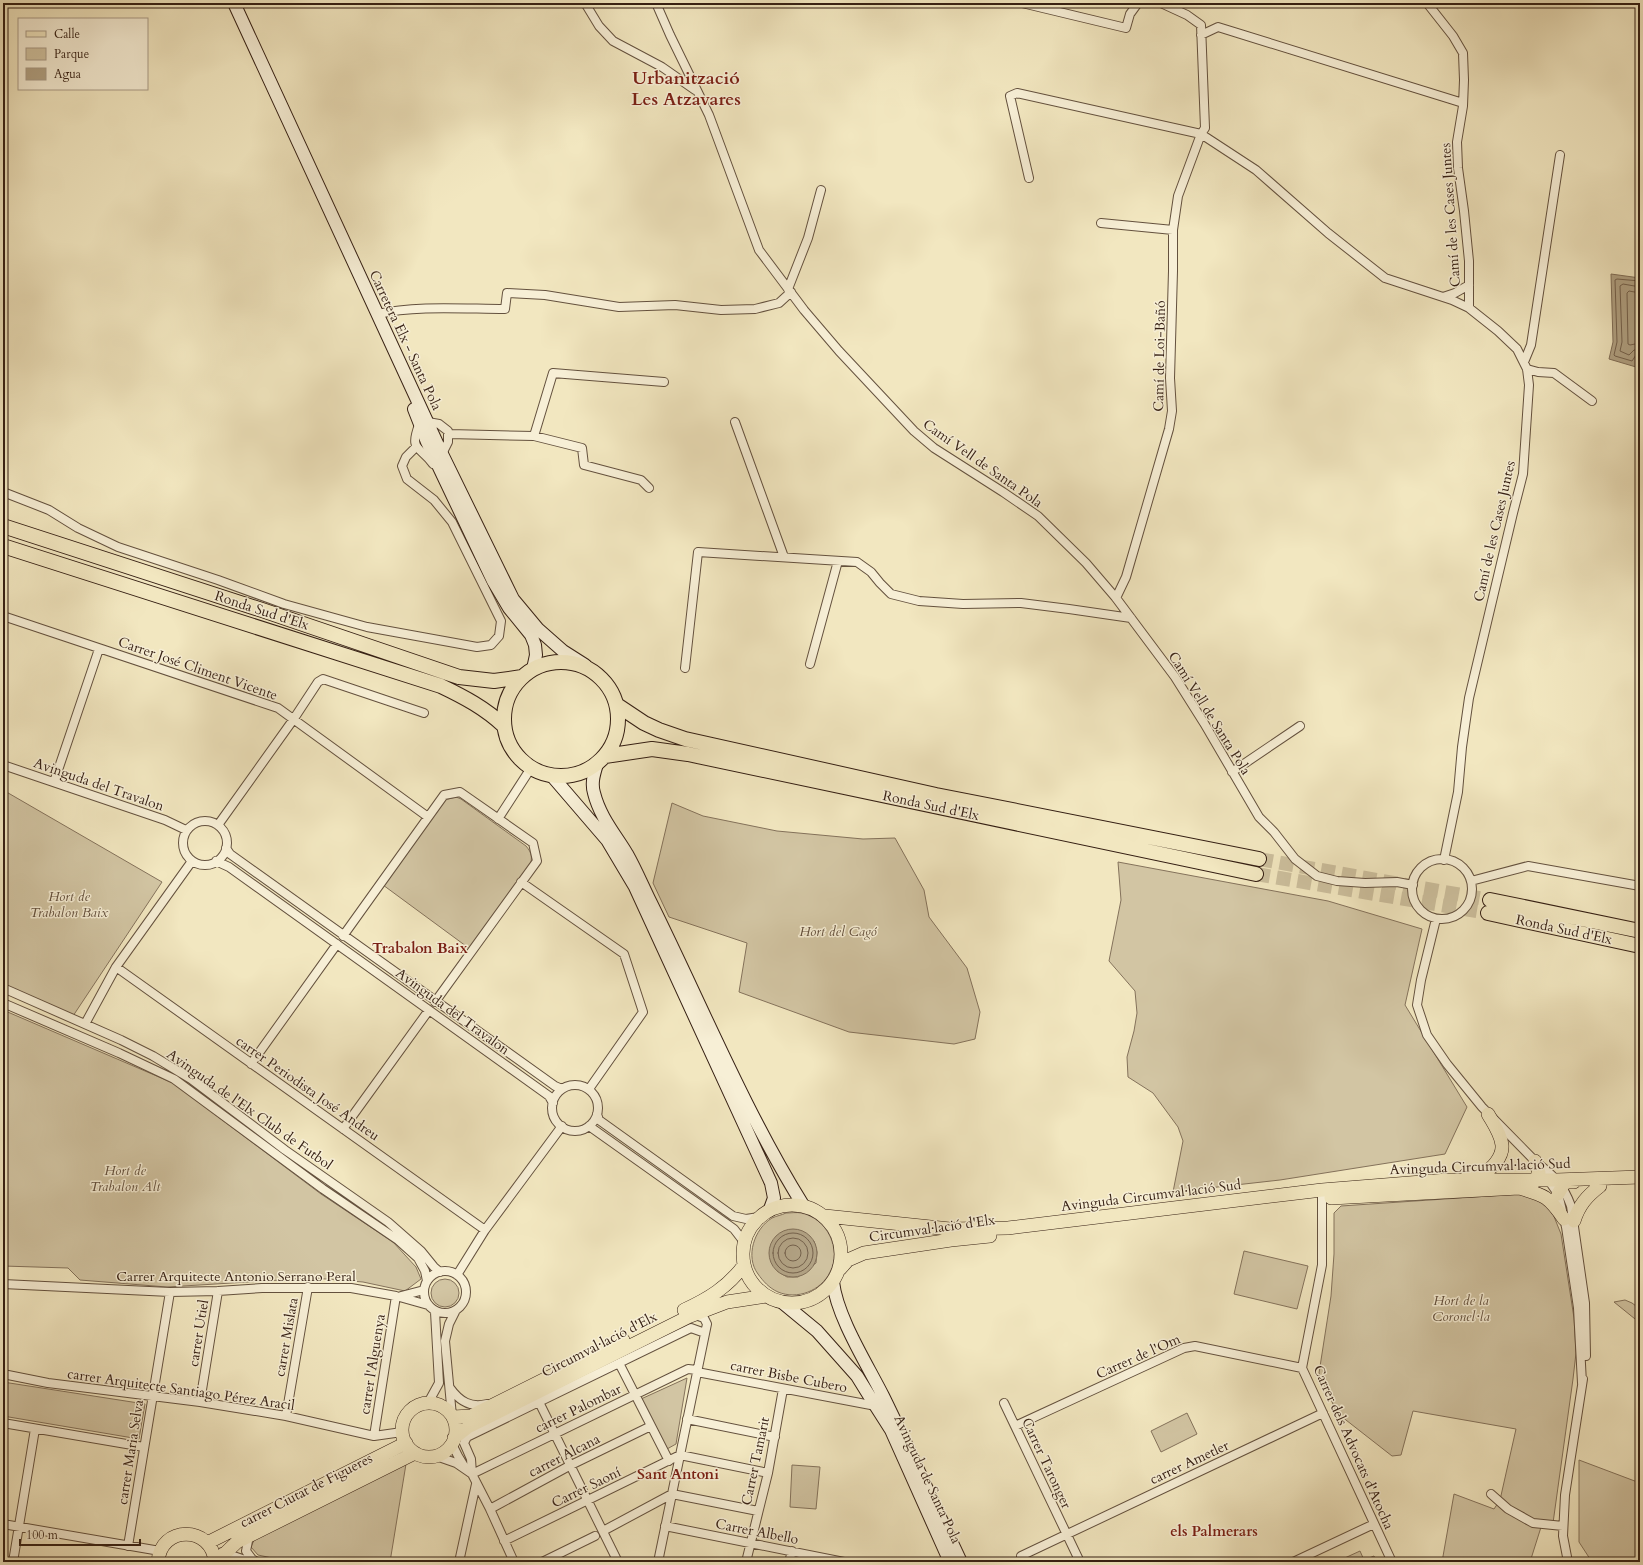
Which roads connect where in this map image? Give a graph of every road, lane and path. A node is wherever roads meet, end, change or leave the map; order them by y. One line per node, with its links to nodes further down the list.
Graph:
1 (226, 3): 27 (main road, Carretera Elx - Santa Pola)
2 (234, 3): 22 (main road, Carretera Elx - Santa Pola)
3 (585, 3): 10 (street, Camí Vell de Santa Pola)
4 (656, 3): 10 (street)
5 (1022, 3): 6 (street)
6 (1138, 3)
7 (1161, 3): 9 (street)
8 (1427, 3): 11 (street, Camí de les Cases Juntes)
9 (1201, 35): 11 (street); 12 (street, Camí de Loi-Bañó)
10 (696, 90): 19 (street, Camí Vell de Santa Pola)
11 (1463, 103): 18 (street, Camí de les Cases Juntes)
12 (1201, 134): 14 (street); 17 (street, Camí de Loi-Bañó); 20 (street)
13 (1560, 155): 23 (street)
14 (1029, 178)
15 (821, 190): 19 (street)
16 (1100, 223): 17 (street)
17 (1173, 230): 39 (street, Camí de Loi-Bañó)
18 (1469, 285): 20 (street); 21 (street, Camí de les Cases Juntes)
19 (789, 290): 22 (street); 39 (street, Camí Vell de Santa Pola)
20 (1443, 297): 21 (street)
21 (1469, 308): 23 (street, Camí de les Cases Juntes)
22 (378, 314): 27 (main road, Carretera Elx - Santa Pola)
23 (1526, 366): 25 (street); 64 (street, Camí de les Cases Juntes)
24 (664, 382): 29 (street)
25 (1592, 401)
26 (735, 422): 37 (street)
27 (424, 424): 28 (street); 30 (street); 31 (main road, Carretera Elx - Santa Pola); 32 (main road, Carretera Elx - Santa Pola)
28 (449, 434): 29 (street); 31 (street)
29 (534, 436): 33 (street)
30 (416, 447): 32 (street); 34 (street)
31 (442, 454): 44 (main road, Carretera Elx - Santa Pola)
32 (448, 486): 46 (main road, Carretera Elx - Santa Pola)
33 (649, 488)
34 (3, 492)
35 (3, 526): 46 (highway, Ronda Sud d'Elx)
36 (3, 546): 50 (highway, Ronda Sud d'Elx)
37 (784, 557): 38 (street); 45 (street)
38 (838, 561): 41 (street); 43 (street)
39 (1116, 598): 41 (street, Camí Vell de Santa Pola)
40 (3, 616): 42 (street, Carrer José Climent Vicente)
41 (1131, 618): 55 (street, Camí Vell de Santa Pola)
42 (99, 649): 49 (street, Carrer José Climent Vicente); 57 (street)
43 (810, 664)
44 (585, 665): 46 (highway); 47 (highway)
45 (685, 668)
46 (527, 673): 50 (highway)
47 (617, 705): 52 (highway); 63 (highway, Ronda Sud d'Elx)
48 (424, 713): 49 (street)
49 (293, 720): 58 (street, Carrer José Climent Vicente); 60 (street)
50 (504, 726): 54 (highway)
51 (1300, 726): 55 (street)
52 (601, 760): 56 (highway); 67 (highway, Ronda Sud d'Elx); 103 (main road)
53 (3, 765): 57 (street, Avinguda del Travalon)
54 (531, 768): 56 (highway); 59 (street)
55 (1232, 772): 70 (street, Camí Vell de Santa Pola)
56 (552, 776): 104 (main road)
57 (54, 782): 61 (street, Avinguda del Travalon)
58 (428, 817): 59 (street); 74 (street)
59 (498, 819): 68 (street)
60 (218, 825): 61 (street); 62 (street)
61 (186, 830): 65 (street)
62 (226, 848): 66 (street); 74 (street, Avinguda del Travalon)
63 (1259, 859)
64 (1444, 860): 69 (street); 70 (street)
65 (192, 861): 66 (street); 77 (street)
66 (216, 861): 75 (street, Avinguda del Travalon)
67 (1256, 874)
68 (522, 882): 79 (street); 84 (street)
69 (1471, 882): 71 (street); 72 (street)
70 (1412, 885): 72 (street)
71 (1640, 886)
72 (1436, 918): 88 (street)
73 (1640, 931): 76 (highway, Ronda Sud d'Elx)
74 (343, 936): 79 (street, Avinguda del Travalon)
75 (337, 944): 81 (street, Avinguda del Travalon); 83 (street)
76 (1640, 946)
77 (116, 967): 82 (street); 83 (street, carrer Periodista José Andreu)
78 (3, 988): 82 (street, Avinguda de l'Elx Club de Futbol)
79 (435, 1002): 85 (street, Avinguda del Travalon)
80 (3, 1003): 115 (street, Avinguda de l'Elx Club de Futbol)
81 (429, 1010): 86 (street, Avinguda del Travalon); 91 (street)
82 (85, 1024): 113 (street, Avinguda de l'Elx Club de Futbol)
83 (251, 1064): 91 (street, carrer Periodista José Andreu)
84 (588, 1089): 85 (street); 87 (street)
85 (562, 1090): 86 (street)
86 (553, 1103): 89 (street)
87 (597, 1114): 90 (street); 106 (street)
88 (1488, 1114): 92 (street); 96 (main road)
89 (562, 1126): 90 (street); 108 (street)
90 (589, 1126): 110 (street)
91 (343, 1129): 108 (street, carrer Periodista José Andreu)
92 (1535, 1162): 94 (main road); 97 (street)
93 (1640, 1177): 97 (main road, Avinguda Circumval·lació Sud)
94 (1535, 1180): 96 (main road, Avinguda Circumval·lació Sud); 97 (main road, Avinguda Circumval·lació Sud); 101 (main road)
95 (1640, 1181): 97 (main road)
96 (1430, 1182): 102 (main road, Avinguda Circumval·lació Sud)
97 (1556, 1185): 99 (main road, Avinguda Circumval·lació Sud); 100 (main road, Avinguda Circumval·lació Sud); 107 (street)
98 (1640, 1185): 99 (main road, Avinguda Circumval·lació Sud)
99 (1600, 1186): 107 (main road)
100 (1519, 1188): 101 (main road, Avinguda Circumval·lació Sud); 107 (main road)
101 (1477, 1190): 102 (main road, Avinguda Circumval·lació Sud)
102 (1322, 1194): 109 (main road, Avinguda Circumval·lació Sud); 131 (street, Carrer dels Advocats d'Atocha)
103 (803, 1205): 104 (main road); 105 (main road)
104 (770, 1209): 106 (main road)
105 (825, 1216): 109 (main road); 112 (main road)
106 (759, 1217): 110 (main road)
107 (1569, 1220): 174 (street)
108 (485, 1230): 114 (street)
109 (1008, 1231): 112 (main road, Circumval·lació d'Elx)
110 (744, 1242): 111 (main road)
111 (744, 1265): 123 (main road); 141 (main road, Circumval·lació d'Elx)
112 (840, 1269): 116 (main road)
113 (440, 1272): 114 (street); 115 (street)
114 (457, 1275): 127 (street)
115 (427, 1280): 119 (street)
116 (834, 1282): 124 (main road); 200 (main road, Avinguda de Santa Pola)
117 (3, 1284): 121 (street, Carrer Arquitecte Antonio Serrano Peral)
118 (308, 1287): 120 (street, Carrer Arquitecte Antonio Serrano Peral); 122 (street, Carrer Arquitecte Antonio Serrano Peral); 145 (street, carrer Mislata)
119 (424, 1290): 122 (street, Carrer Arquitecte Antonio Serrano Peral); 125 (street)
120 (218, 1291): 121 (street, Carrer Arquitecte Antonio Serrano Peral); 138 (street, carrer Utiel)
121 (170, 1292): 137 (street, carrer Maria Selva)
122 (396, 1296): 125 (street, Carrer Arquitecte Antonio Serrano Peral); 153 (street, carrer l'Alguenya)
123 (766, 1296): 124 (main road); 128 (main road, Circumval·lació d'Elx)
124 (783, 1303): 143 (main road, Avinguda de Santa Pola)
125 (428, 1305): 126 (street)
126 (435, 1312): 127 (street); 140 (street)
127 (455, 1312): 134 (street)
128 (688, 1316): 129 (street); 156 (main road, Circumval·lació d'Elx)
129 (704, 1333): 130 (street); 132 (street)
130 (619, 1363): 136 (street); 139 (street)
131 (1302, 1368): 144 (street, Carrer dels Advocats d'Atocha); 150 (street, Carrer de l'Om)
132 (697, 1371): 135 (street, carrer Bisbe Cubero); 136 (street, carrer Palombar); 147 (street)
133 (3, 1374): 137 (street, carrer Arquitecte Santiago Pérez Aracil)
134 (450, 1388): 141 (street); 146 (street)
135 (783, 1389): 143 (street, carrer Bisbe Cubero); 154 (street, Carrer Tamarit)
136 (635, 1394): 149 (street); 152 (street, carrer Palombar)
137 (152, 1397): 138 (street, carrer Arquitecte Santiago Pérez Aracil); 157 (street, carrer Maria Selva)
138 (200, 1402): 145 (street, carrer Arquitecte Santiago Pérez Aracil)
139 (539, 1402): 152 (street); 163 (street)
140 (428, 1403): 146 (main road); 155 (main road)
141 (496, 1403): 146 (main road, Circumval·lació d'Elx)
142 (1004, 1403): 150 (street, Carrer Taronger)
143 (876, 1406): 188 (main road, Avinguda de Santa Pola)
144 (1323, 1413): 172 (street, Carrer dels Advocats d'Atocha); 177 (street, carrer Ametler)
145 (286, 1416): 153 (street, carrer Arquitecte Santiago Pérez Aracil)
146 (452, 1417): 156 (main road)
147 (687, 1419): 154 (street); 159 (street)
148 (3, 1423): 151 (street)
149 (651, 1426): 161 (street); 162 (street, carrer Alcana)
150 (1015, 1426): 177 (street, Carrer Taronger)
151 (35, 1429): 157 (street); 175 (street)
152 (555, 1434): 162 (street); 163 (street, carrer Palombar)
153 (374, 1436): 155 (street, carrer Arquitecte Santiago Pérez Aracil)
154 (775, 1437): 164 (street, Carrer Tamarit)
155 (404, 1438): 158 (main road); 182 (main road, carrer Ciutat de Figueres)
156 (453, 1441): 160 (main road); 163 (street)
157 (144, 1447): 183 (street, carrer Maria Selva)
158 (415, 1453): 160 (main road); 178 (main road, carrer Ciutat de Figueres)
159 (680, 1455): 161 (street, Carrer Saoní); 164 (street); 166 (street)
160 (436, 1456): 163 (street)
161 (669, 1461): 168 (street, Carrer Saoní)
162 (571, 1465): 168 (street); 169 (street, carrer Alcana)
163 (469, 1471): 165 (street)
164 (768, 1473): 170 (street, Carrer Tamarit)
165 (476, 1484): 169 (street); 192 (street)
166 (672, 1494): 170 (street); 173 (street); 176 (street)
167 (1491, 1494): 174 (street)
168 (588, 1500): 176 (street); 180 (street, Carrer Saoní)
169 (490, 1509): 180 (street)
170 (758, 1511): 181 (street, Carrer Tamarit)
171 (3, 1524): 175 (street)
172 (1374, 1524): 202 (street); 203 (street, Carrer dels Advocats d'Atocha)
173 (665, 1526): 181 (street, Carrer Albello); 196 (street)
174 (1563, 1526): 204 (street)
175 (19, 1527): 183 (street); 189 (street)
176 (603, 1531): 195 (street)
177 (1067, 1534): 187 (street); 201 (street, Carrer Taronger)
178 (249, 1536): 186 (main road, carrer Ciutat de Figueres); 191 (street)
179 (595, 1536): 194 (street)
180 (504, 1541): 193 (street)
181 (751, 1543): 184 (street, Carrer Albello); 197 (street, Carrer Tamarit)
182 (208, 1544): 185 (main road); 186 (main road)
183 (128, 1546): 185 (street)
184 (792, 1552): 198 (street); 199 (street, Carrer Albello)
185 (159, 1556)
186 (218, 1559): 190 (street)
187 (1023, 1559)
188 (948, 1561)
189 (13, 1562)
190 (251, 1562)
191 (257, 1562)
192 (459, 1562)
193 (514, 1562)
194 (542, 1562)
195 (618, 1562)
196 (659, 1562)
197 (746, 1562)
198 (789, 1562)
199 (844, 1562)
200 (961, 1562)
201 (1080, 1562)
202 (1293, 1562)
203 (1392, 1562)
204 (1568, 1562)

